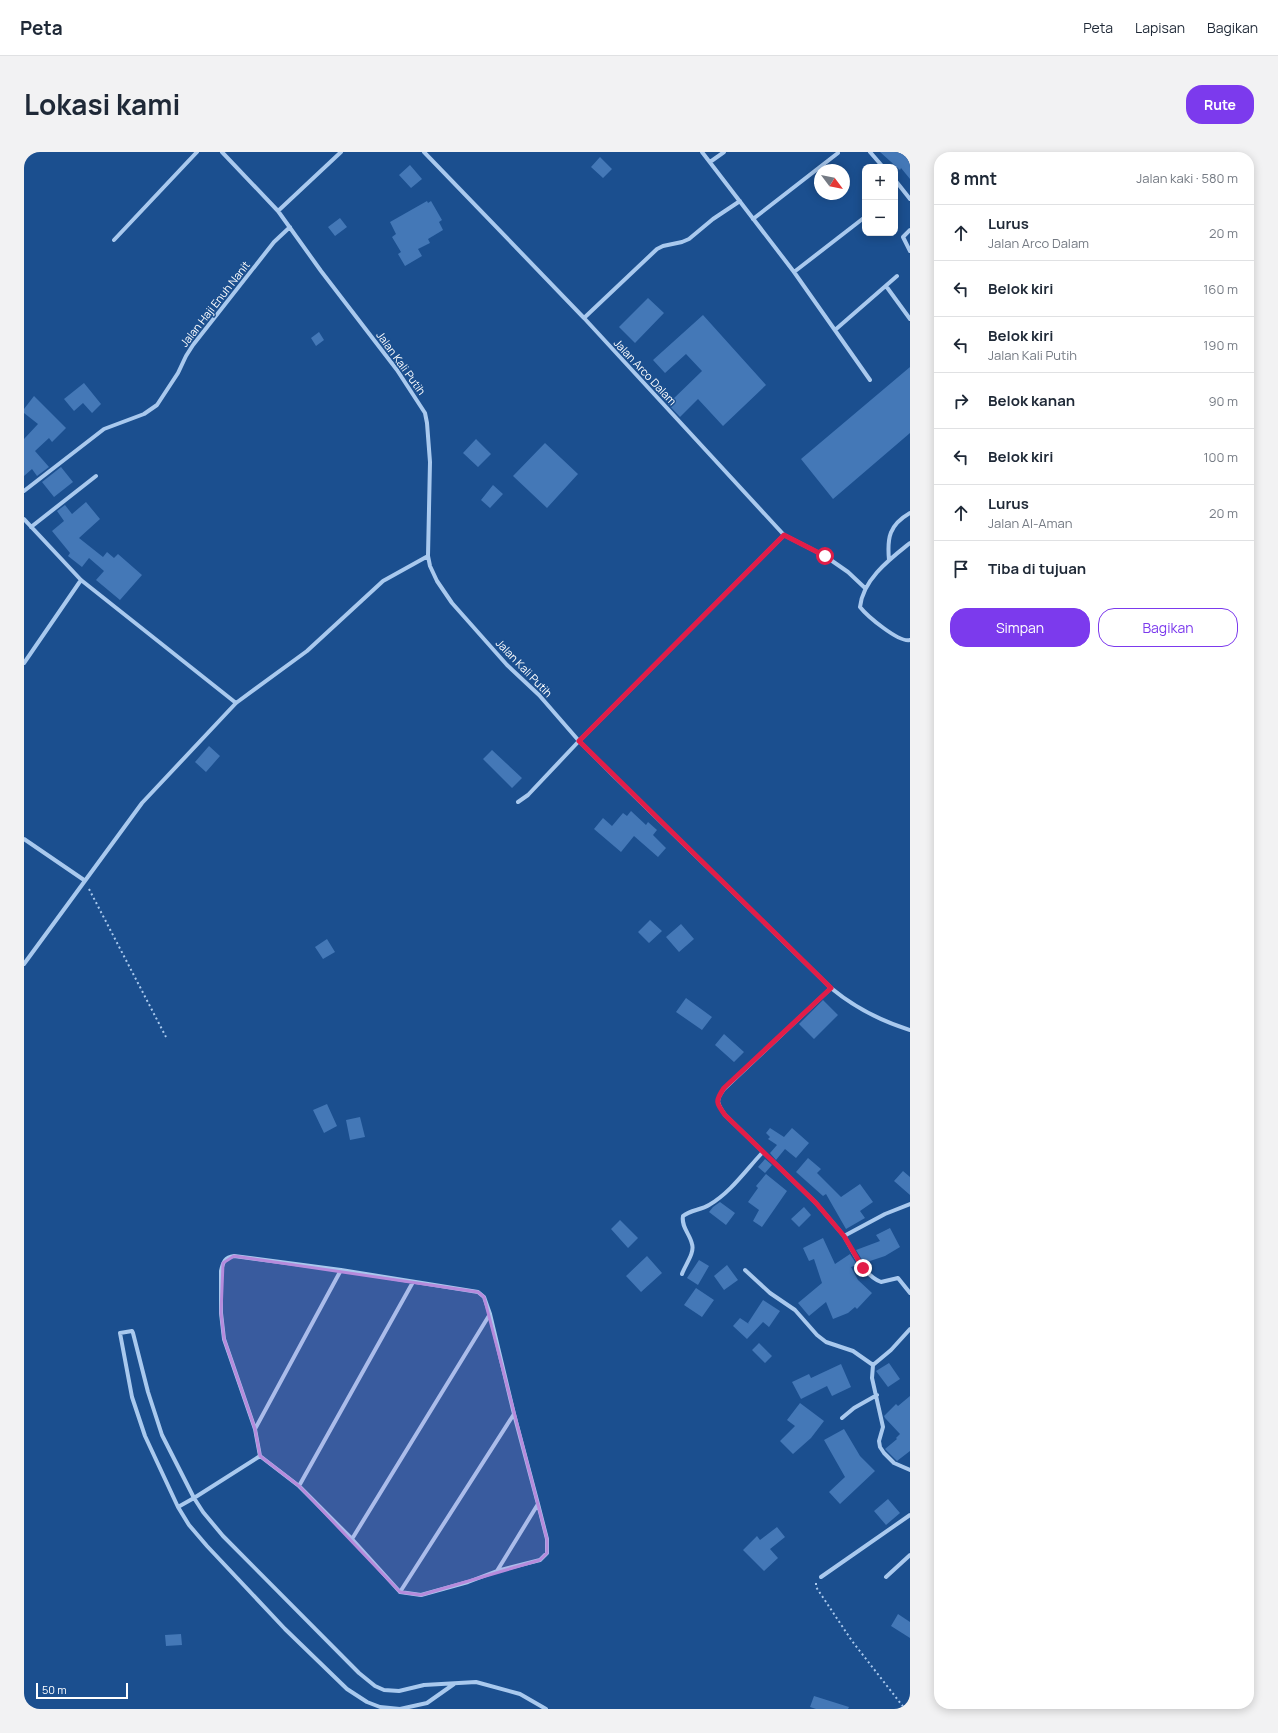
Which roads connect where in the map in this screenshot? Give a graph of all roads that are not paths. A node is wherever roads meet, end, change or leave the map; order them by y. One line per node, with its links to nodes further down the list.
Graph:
1 (197, 152): 19 (street)
2 (222, 152): 14 (street, Jalan Kali Putih)
3 (341, 152): 14 (street)
4 (424, 152): 24 (street, Jalan Arco Dalam)
5 (702, 152): 9 (street)
6 (724, 152): 9 (street)
7 (870, 152): 10 (street)
8 (838, 153): 15 (street)
9 (710, 162): 13 (street)
10 (880, 164)
11 (898, 184): 12 (street)
12 (910, 199)
13 (740, 201): 15 (street); 24 (street)
14 (278, 211): 17 (street, Jalan Kali Putih)
15 (753, 219): 21 (street)
16 (862, 219): 21 (street)
17 (290, 227): 29 (street, Jalan Haji Enuh Nanit); 35 (street, Jalan Kali Putih)
18 (910, 230): 20 (street)
19 (114, 240)
20 (910, 251)
21 (794, 272): 26 (street)
22 (897, 276): 23 (street)
23 (886, 286): 25 (street); 26 (street)
24 (584, 318): 33 (street, Jalan Arco Dalam)
25 (910, 319)
26 (835, 330): 27 (street)
27 (870, 380)
28 (96, 476): 32 (street)
29 (24, 491)
30 (910, 514): 36 (street)
31 (24, 519): 32 (street)
32 (31, 527): 37 (street)
33 (784, 535): 38 (street, Jalan Arco Dalam); 42 (street)
34 (910, 543): 36 (street)
35 (428, 556): 41 (street); 42 (street, Jalan Kali Putih)
36 (888, 560): 38 (street)
37 (81, 580): 40 (street); 41 (street)
38 (865, 588): 39 (street)
39 (910, 640)
40 (24, 663)
41 (236, 702): 45 (street)
42 (579, 741): 43 (street); 47 (street, Jalan Kali Putih)
43 (518, 802)
44 (24, 839): 45 (street)
45 (84, 880): 46 (street)
46 (24, 964)
47 (831, 988): 48 (street, Jalan Kali Putih); 49 (street)
48 (910, 1030)
49 (762, 1153): 51 (street); 54 (street)
50 (910, 1204): 51 (street)
51 (844, 1236): 56 (street)
52 (341, 1270): 55 (street); 63 (street); 63 (street)
53 (745, 1270): 59 (street)
54 (682, 1274)
55 (413, 1282): 57 (street); 66 (street)
56 (910, 1293)
57 (490, 1314): 61 (street); 71 (street)
58 (910, 1329): 59 (street)
59 (873, 1365): 60 (street)
60 (876, 1395): 62 (street); 65 (street)
61 (514, 1414): 68 (street); 76 (street)
62 (842, 1418)
63 (255, 1429): 64 (street)
64 (260, 1456): 66 (street); 67 (street)
65 (910, 1470)
66 (299, 1486): 71 (street)
67 (194, 1498): 69 (street); 69 (street); 77 (street)
68 (538, 1504): 73 (street); 73 (street)
69 (178, 1506): 77 (street)
70 (910, 1515): 74 (street)
71 (352, 1539): 76 (street)
72 (910, 1555): 75 (street)
73 (497, 1571): 76 (street)
74 (821, 1577)
75 (886, 1577)
76 (400, 1592)
77 (454, 1684): 78 (street)
78 (546, 1709)

